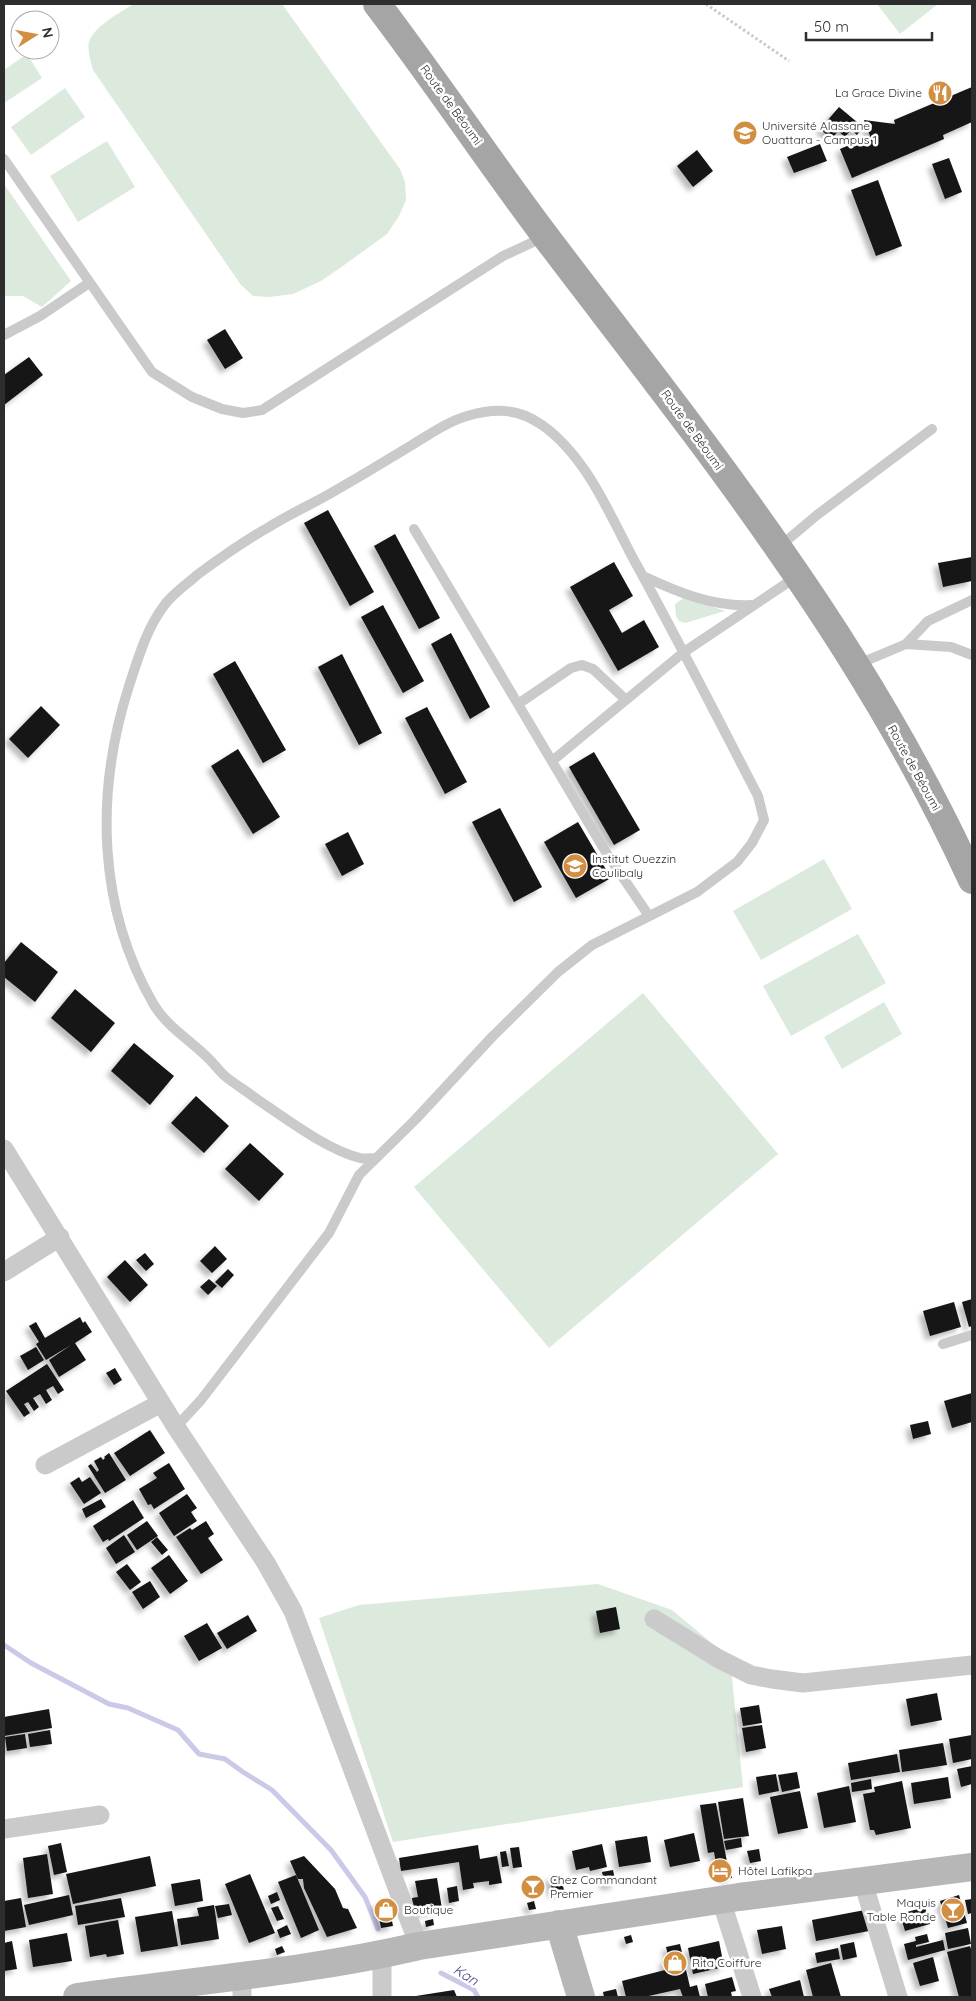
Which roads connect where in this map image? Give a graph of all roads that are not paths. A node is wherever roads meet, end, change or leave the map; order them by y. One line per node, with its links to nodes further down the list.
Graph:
1 (377, 4): 3 (main road, Route de Béoumi)
2 (4, 159): 4 (lane)
3 (545, 236): 4 (lane); 8 (main road, Route de Béoumi)
4 (89, 283): 5 (lane)
5 (4, 335)
6 (932, 430): 8 (lane)
7 (414, 529): 18 (lane)
8 (778, 547): 10 (main road, Route de Béoumi)
9 (643, 576): 12 (lane); 14 (lane); 23 (lane)
10 (798, 576): 12 (lane); 16 (main road, Route de Béoumi)
11 (972, 600): 13 (lane)
12 (752, 605): 14 (lane)
13 (906, 644): 15 (lane); 16 (lane)
14 (684, 652): 17 (lane); 21 (lane)
15 (972, 655)
16 (855, 665): 20 (main road, Route de Béoumi)
17 (626, 700): 18 (lane); 19 (lane)
18 (518, 704): 19 (lane)
19 (552, 761): 21 (lane)
20 (972, 880)
21 (649, 916): 23 (lane)
22 (4, 1149): 24 (street)
23 (376, 1158): 29 (lane)
24 (60, 1237): 25 (street); 28 (street)
25 (4, 1272)
26 (972, 1335): 27 (lane)
27 (943, 1344)
28 (161, 1403): 29 (street); 30 (street)
29 (176, 1427): 39 (street)
30 (45, 1465)
31 (654, 1619): 32 (street)
32 (972, 1665)
33 (100, 1815): 34 (street)
34 (4, 1830)
35 (972, 1867): 36 (street)
36 (863, 1882): 37 (street); 46 (street)
37 (721, 1900): 38 (street); 45 (street)
38 (560, 1924): 39 (street); 44 (street)
39 (419, 1946): 40 (street)
40 (382, 1954): 41 (street); 43 (street)
41 (242, 1987): 42 (street)
42 (83, 1997)
43 (382, 1997)
44 (581, 1997)
45 (752, 1997)
46 (898, 1997)

